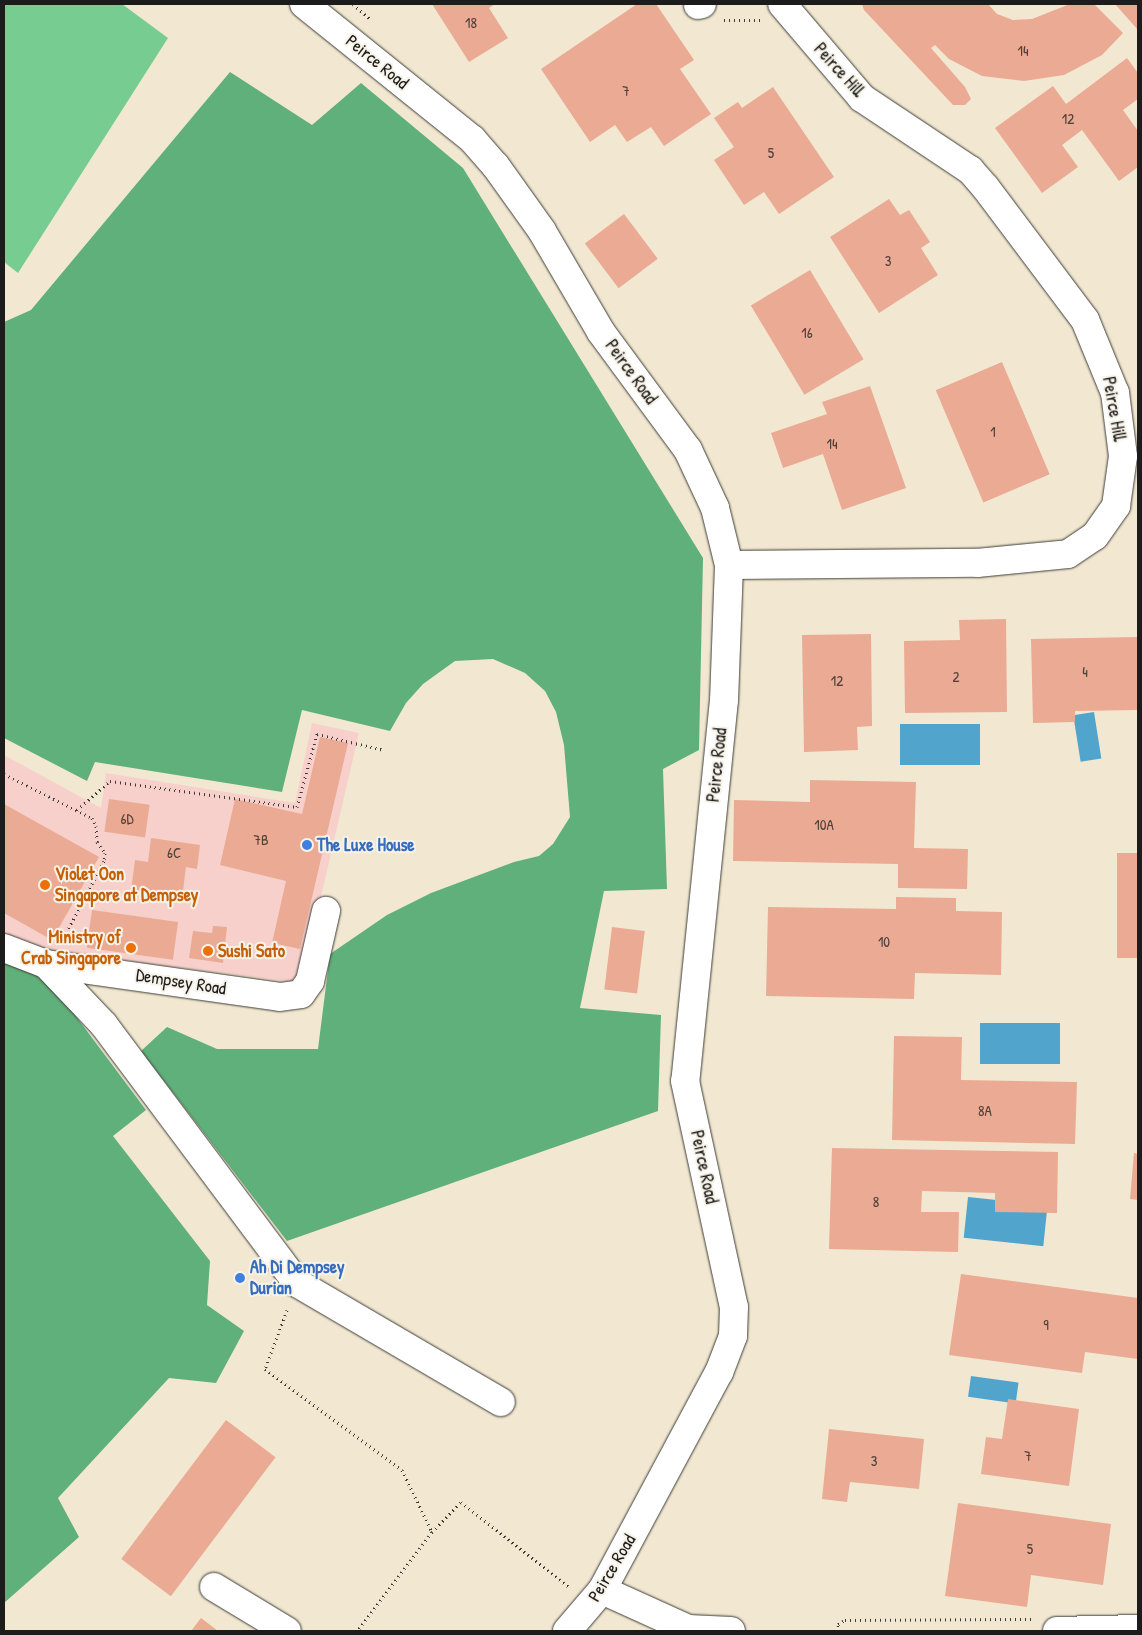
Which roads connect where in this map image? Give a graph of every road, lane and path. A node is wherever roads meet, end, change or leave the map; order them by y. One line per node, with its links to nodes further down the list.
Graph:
1 (304, 4): 6 (street, Peirce Road)
2 (353, 4): 5 (path)
3 (700, 4): 4 (path)
4 (774, 12): 6 (street, Peirce Hill)
5 (375, 23)
6 (728, 565): 18 (street, Peirce Road)
7 (384, 750): 9 (path)
8 (4, 774): 9 (path)
9 (77, 810): 11 (path)
10 (326, 910): 13 (street, Dempsey Road)
11 (63, 940)
12 (4, 948): 13 (street, Dempsey Road)
13 (46, 964): 14 (street)
14 (297, 1283): 15 (street); 16 (path)
15 (501, 1402)
16 (432, 1532): 18 (path); 22 (path)
17 (214, 1587): 21 (street)
18 (597, 1597): 23 (street, Peirce Road); 24 (street)
19 (1048, 1625): 20 (street); 25 (path)
20 (1138, 1629)
21 (287, 1631)
22 (357, 1631)
23 (567, 1631)
24 (731, 1631)
25 (839, 1631)

